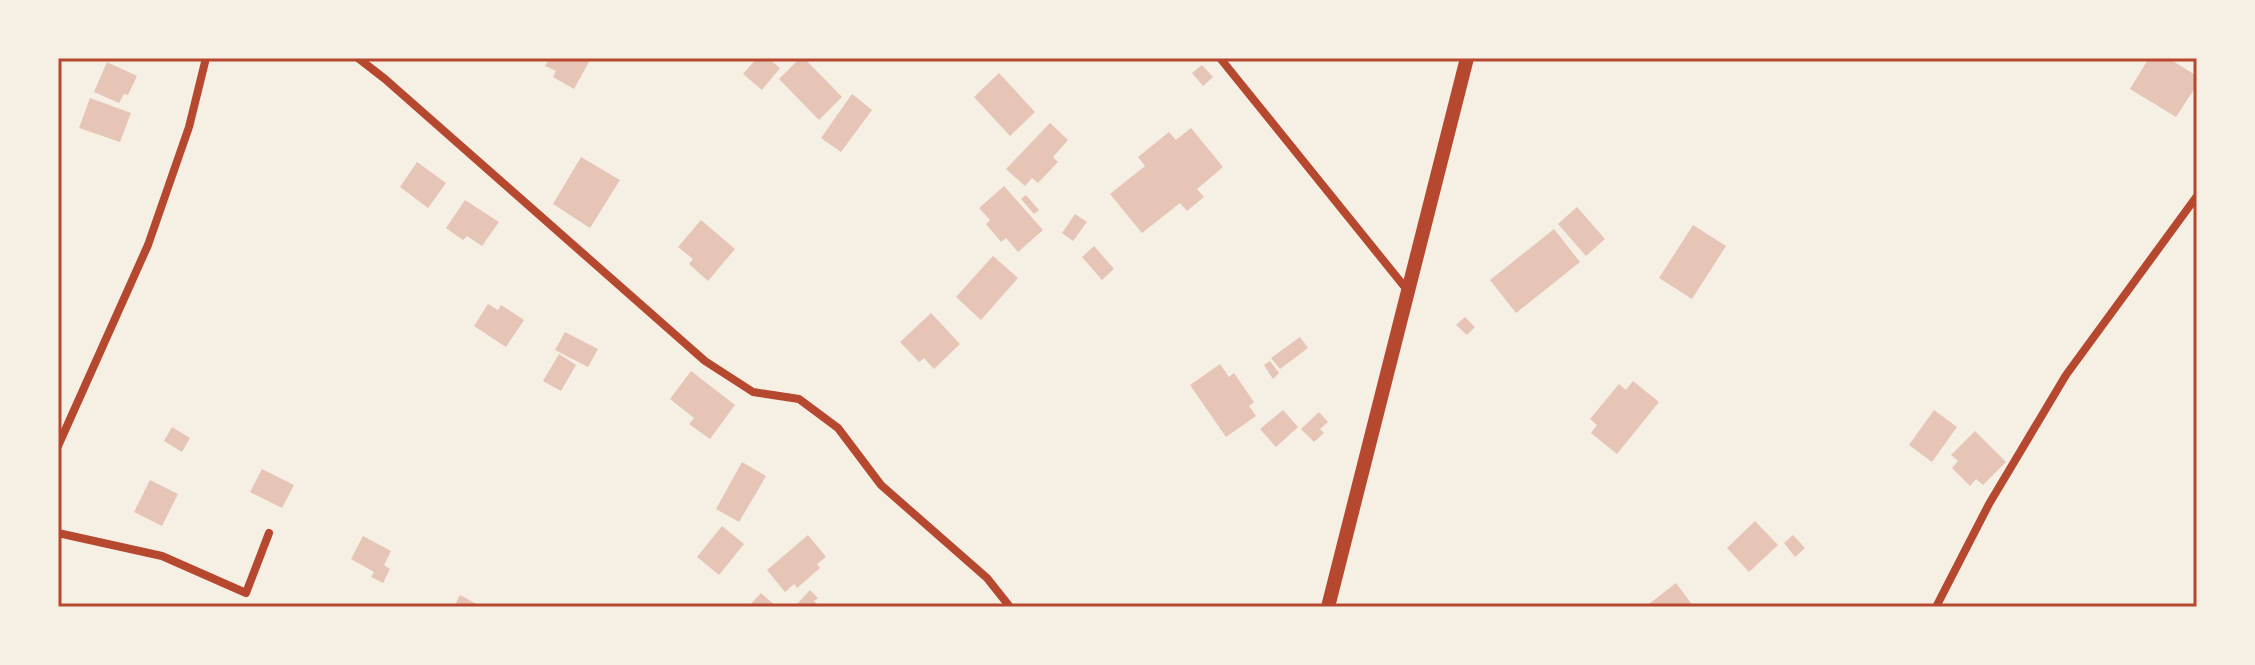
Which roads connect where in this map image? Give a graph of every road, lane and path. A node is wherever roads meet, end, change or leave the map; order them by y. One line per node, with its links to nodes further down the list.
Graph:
1 (206, 58): 7 (street)
2 (358, 58): 10 (street)
3 (1220, 58): 6 (street)
4 (1467, 58): 6 (street)
5 (2197, 196): 12 (street)
6 (1408, 292): 11 (street)
7 (58, 446)
8 (58, 533): 9 (street)
9 (269, 533)
10 (1010, 607)
11 (1328, 607)
12 (1936, 607)

